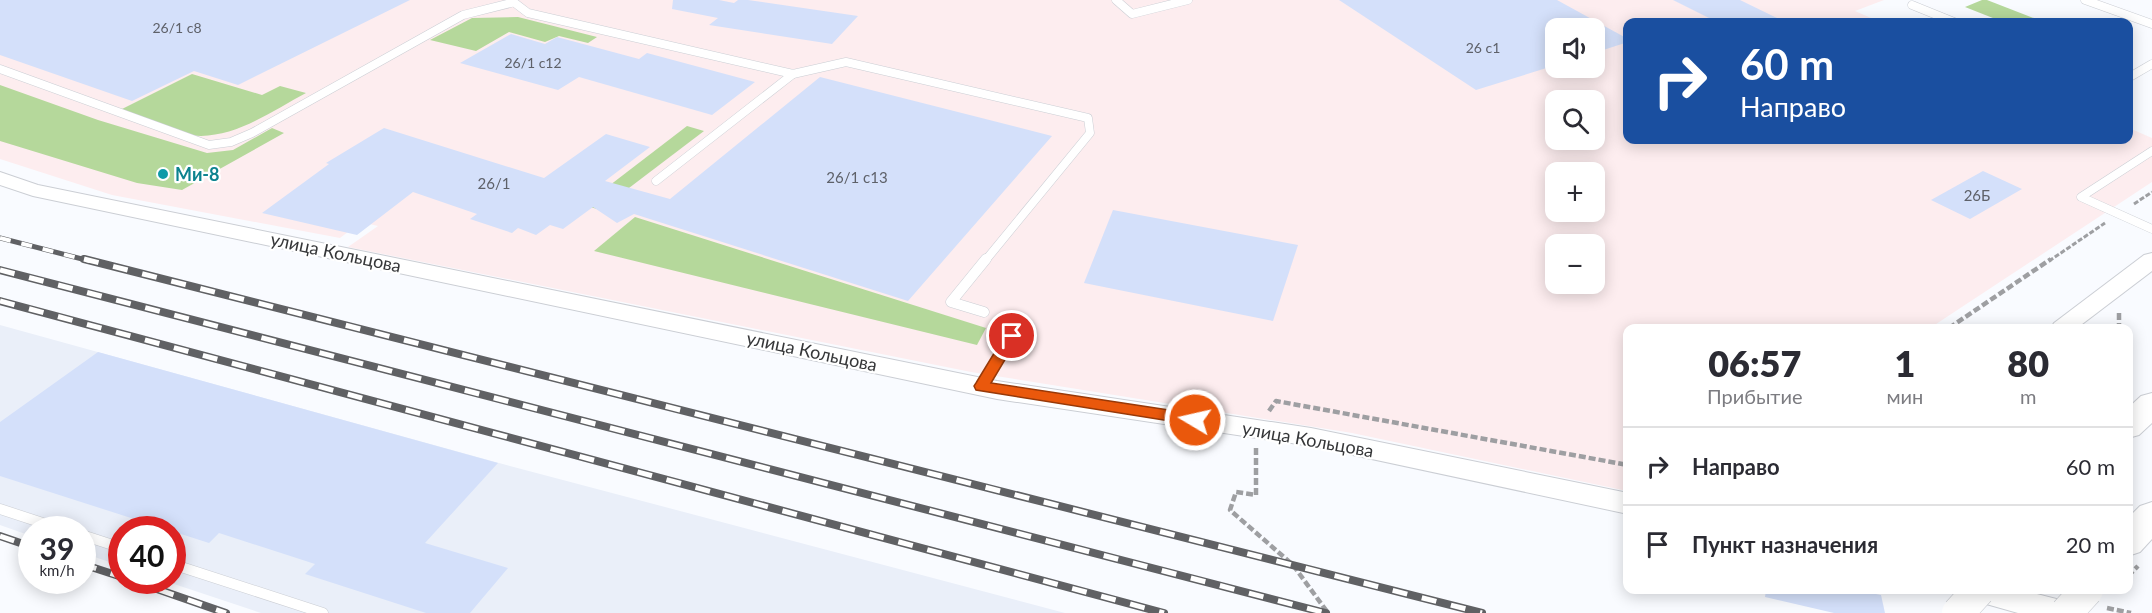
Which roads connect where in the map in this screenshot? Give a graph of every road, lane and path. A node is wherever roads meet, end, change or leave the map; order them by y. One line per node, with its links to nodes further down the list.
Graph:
1 (1116, 0): 2 (lane)
2 (1188, 0)
3 (1925, 0): 6 (lane)
4 (2085, 0): 7 (lane)
5 (511, 1): 9 (lane); 10 (lane)
6 (1944, 18)
7 (2152, 24)
8 (2152, 64): 11 (lane)
9 (0, 69)
10 (793, 74): 14 (lane); 19 (lane)
11 (2133, 75)
12 (2152, 151): 16 (lane)
13 (0, 178): 25 (street, улица Кольцова)
14 (656, 181)
15 (2152, 192): 16 (path)
16 (2119, 214): 17 (lane); 21 (path)
17 (2152, 229)
18 (2152, 260): 22 (street)
19 (984, 312)
20 (2119, 312): 23 (path)
21 (1955, 324)
22 (2067, 324)
23 (2119, 324)
24 (1012, 336): 25 (lane)
25 (981, 386): 28 (street, улица Кольцова)
26 (2152, 404): 27 (main road)
27 (2133, 422)
28 (1623, 503)
29 (0, 509): 30 (lane)
30 (21, 516)
31 (2152, 516): 32 (main road)
32 (2133, 537)
33 (186, 569): 37 (lane)
34 (1974, 594): 38 (main road, bridge)
35 (1992, 594): 39 (street)
36 (2083, 594): 39 (main road, bridge)
37 (323, 613)
38 (1958, 613)
39 (2066, 613)

